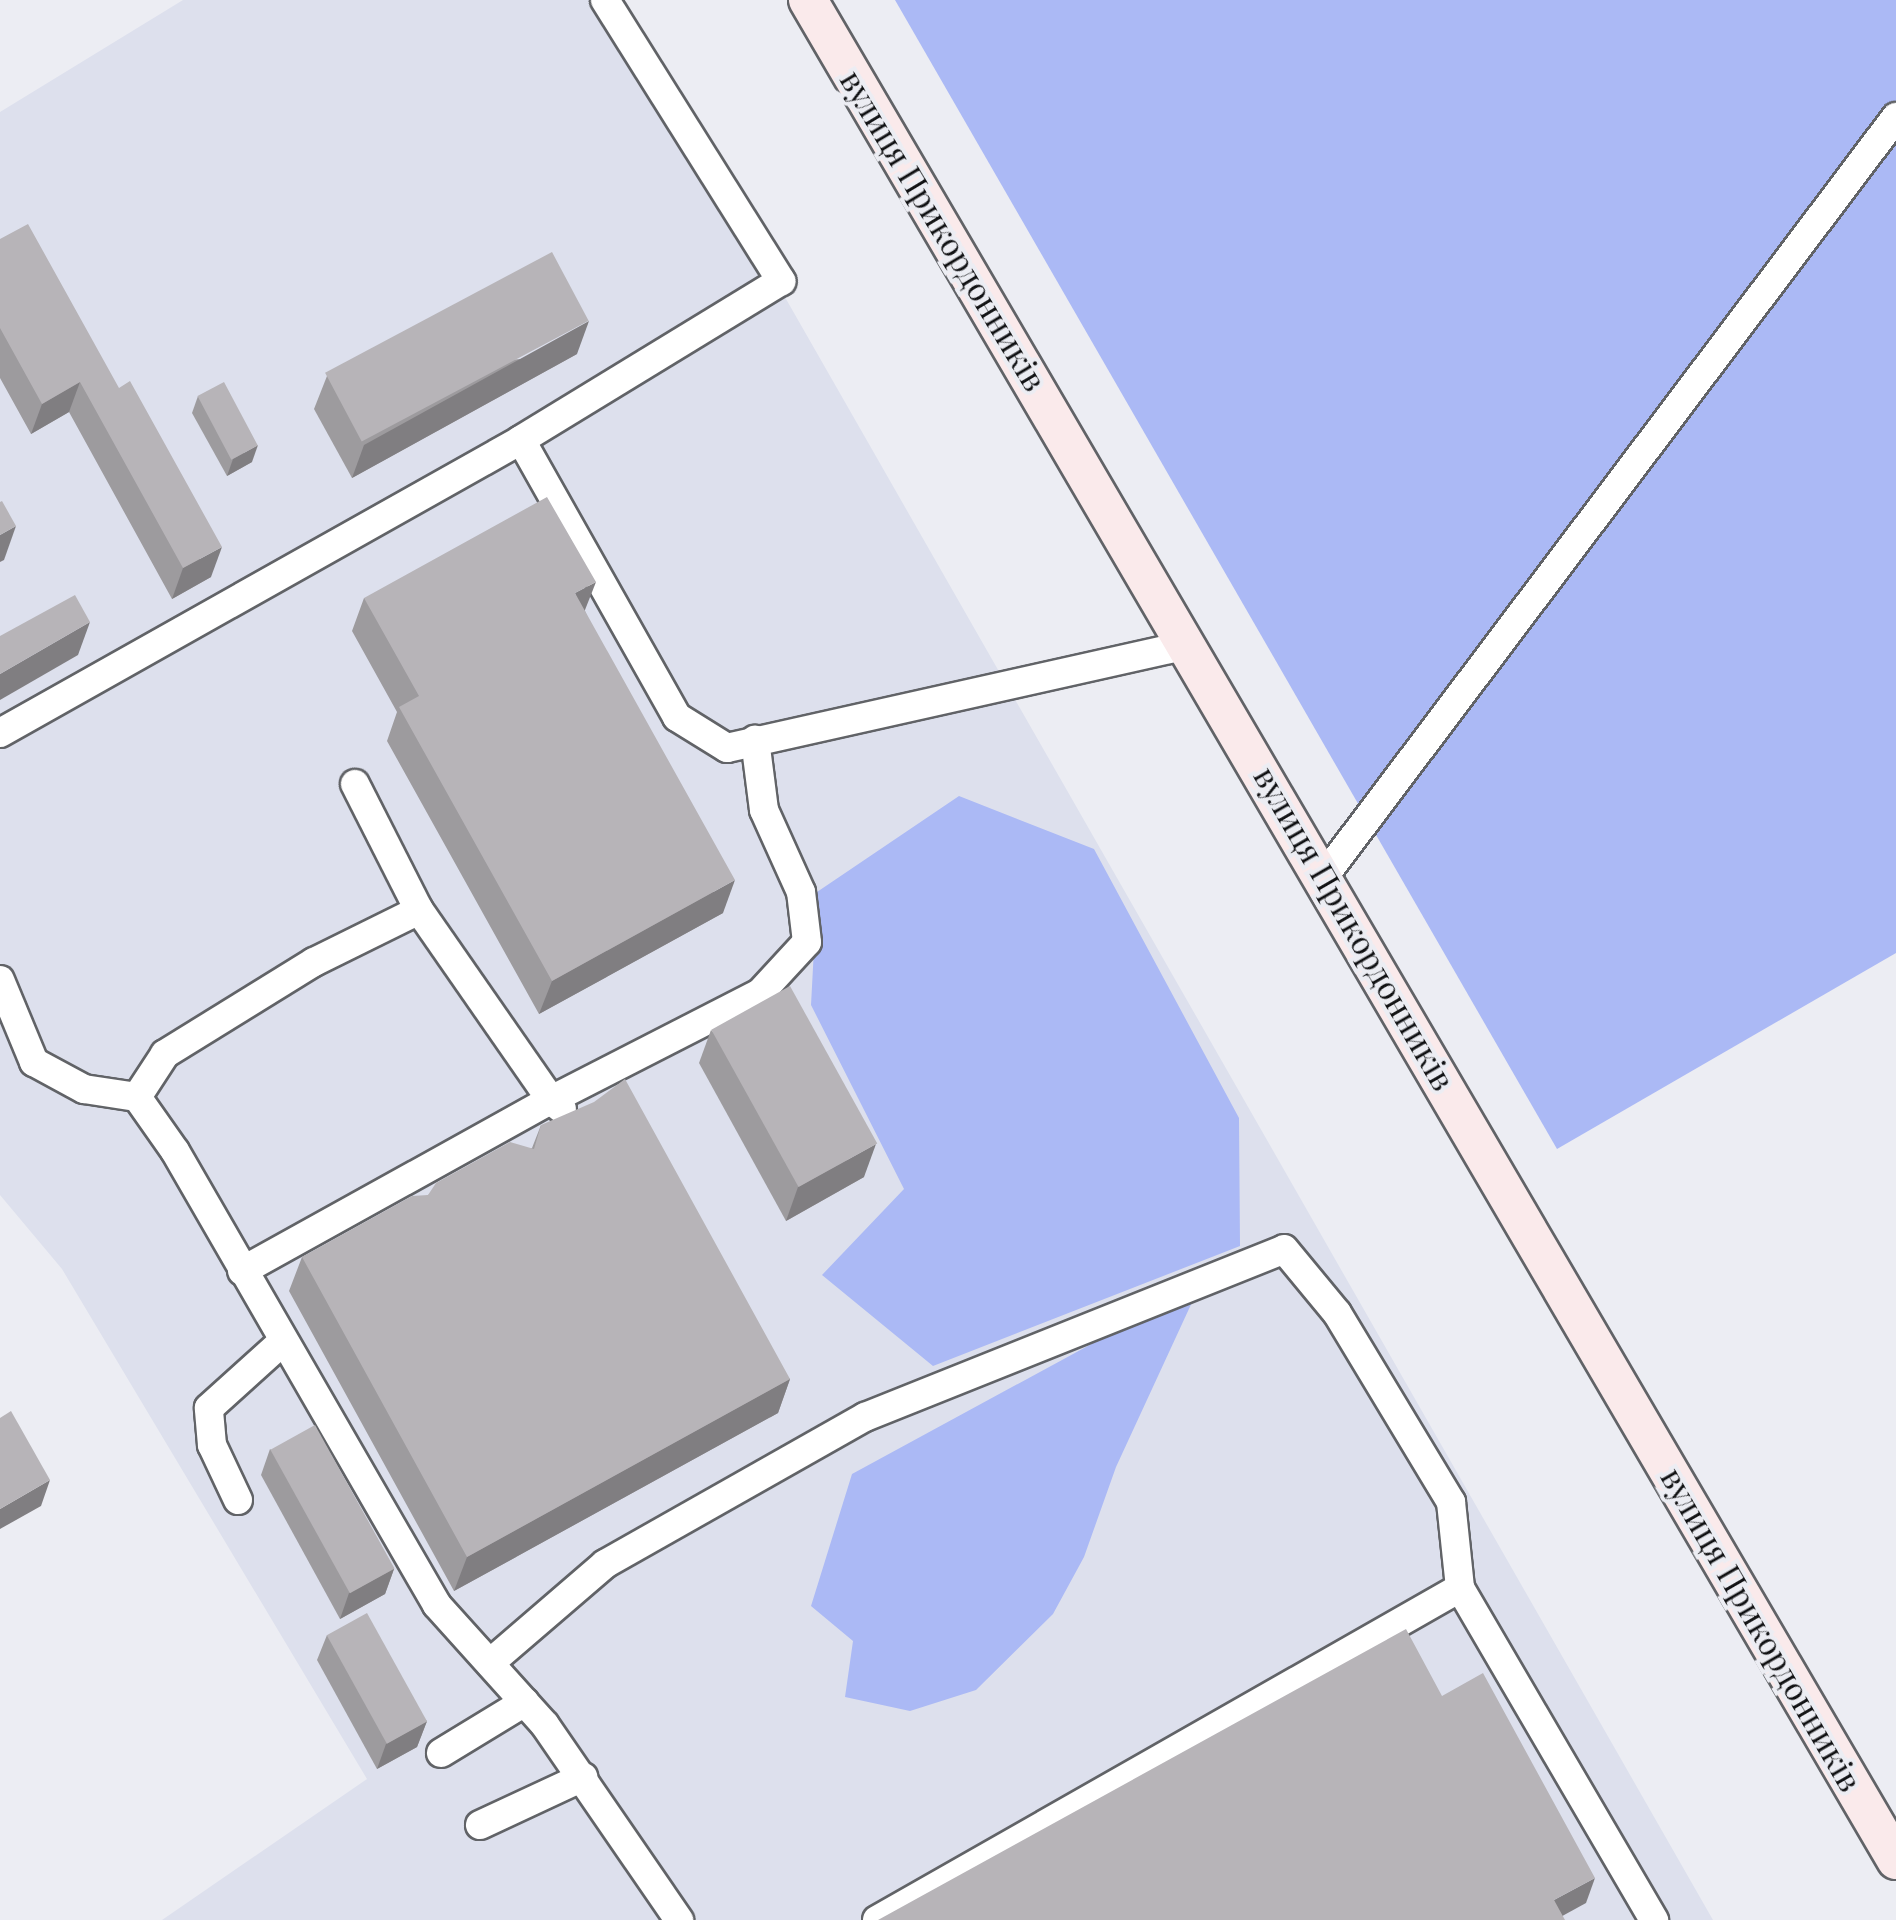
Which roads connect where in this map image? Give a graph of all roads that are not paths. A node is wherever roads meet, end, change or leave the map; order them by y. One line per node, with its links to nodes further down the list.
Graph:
1 (605, 0): 4 (street)
2 (808, 0): 5 (street, вулиця Прикордонників)
3 (1896, 117): 9 (street)
4 (521, 440): 6 (street); 7 (street)
5 (1189, 645): 7 (street); 9 (street, вулиця Прикордонників)
6 (0, 732)
7 (755, 740): 13 (street)
8 (355, 784): 10 (street)
9 (1324, 875): 24 (street, вулиця Прикордонників)
10 (419, 910): 12 (street); 13 (street)
11 (0, 980): 12 (street)
12 (137, 1097): 15 (street)
13 (551, 1100): 14 (street); 15 (street)
14 (574, 1120)
15 (242, 1271): 16 (street)
16 (282, 1342): 17 (street); 19 (street)
17 (238, 1500)
18 (1460, 1588): 19 (street); 26 (street); 27 (street)
19 (490, 1664): 20 (street)
20 (525, 1702): 21 (street); 22 (street)
21 (441, 1754)
22 (583, 1777): 23 (street); 25 (street)
23 (480, 1825)
24 (1896, 1860)
25 (679, 1920)
26 (877, 1920)
27 (1654, 1920)

